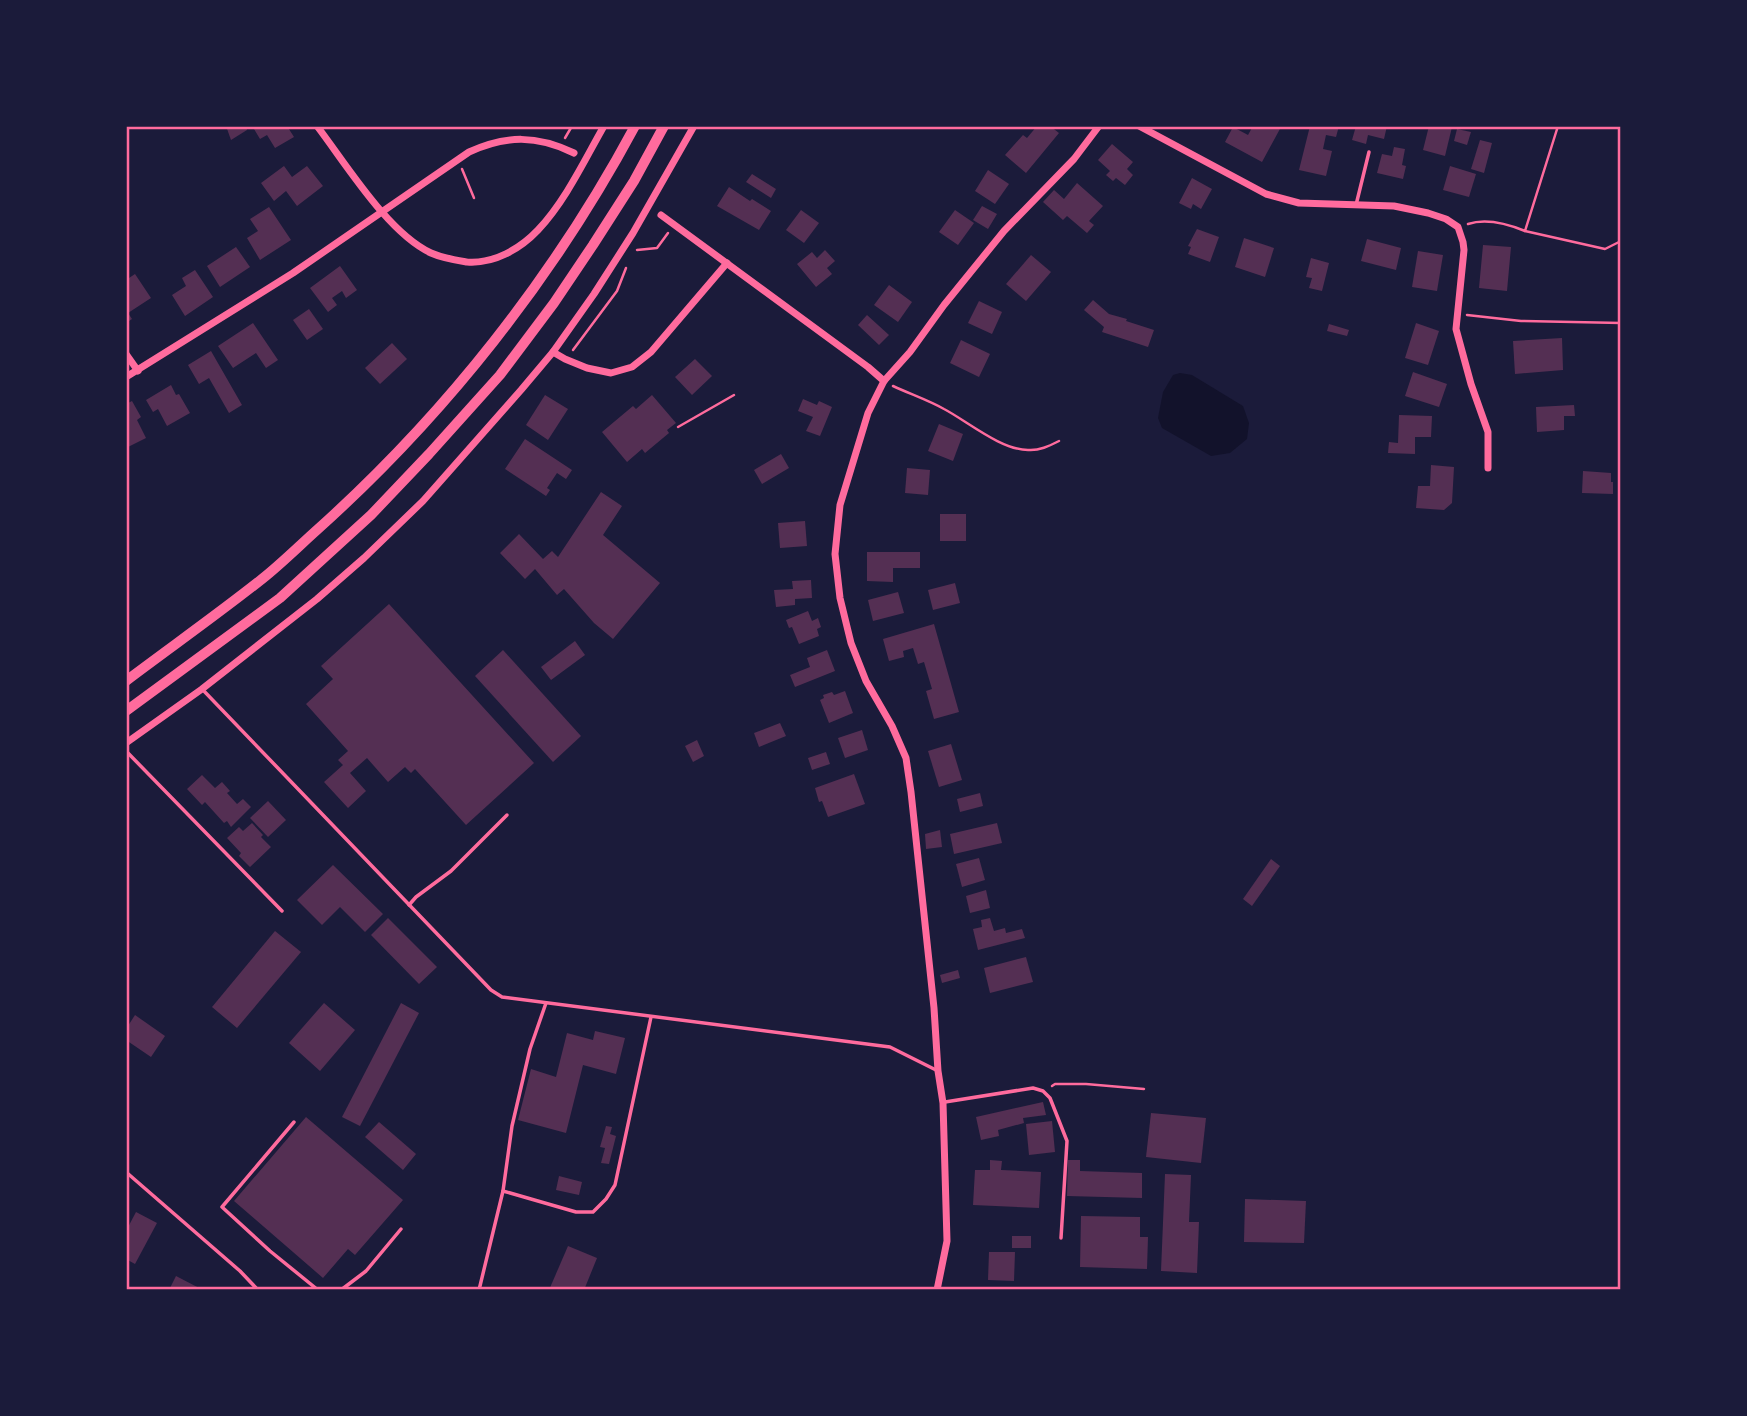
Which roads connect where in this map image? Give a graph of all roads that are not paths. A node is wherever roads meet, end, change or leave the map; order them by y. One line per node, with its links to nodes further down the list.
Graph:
1 (317, 126): 11 (street)
2 (604, 126): 11 (street)
3 (635, 126): 20 (highway)
4 (664, 126): 22 (highway)
5 (694, 126): 14 (street)
6 (1100, 126): 18 (street)
7 (1139, 126): 10 (street)
8 (1369, 152): 10 (lane)
9 (574, 153): 11 (street)
10 (1356, 205): 19 (street)
11 (382, 212): 16 (street)
12 (661, 215): 13 (street)
13 (727, 263): 14 (street); 18 (street)
14 (553, 352): 21 (street)
15 (126, 354): 16 (street)
16 (138, 371): 17 (street)
17 (126, 377)
18 (884, 381): 30 (street)
19 (1488, 468)
20 (126, 681)
21 (202, 689): 23 (street); 26 (lane)
22 (126, 711)
23 (126, 743)
24 (126, 751): 27 (lane)
25 (507, 815): 26 (lane)
26 (409, 905): 28 (lane)
27 (282, 911)
28 (546, 1003): 29 (lane); 34 (lane)
29 (651, 1017): 30 (lane); 34 (lane)
30 (938, 1071): 31 (street)
31 (943, 1103): 36 (lane); 41 (street)
32 (293, 1122): 38 (lane)
33 (126, 1172): 37 (lane)
34 (503, 1191): 40 (lane)
35 (401, 1229): 39 (lane)
36 (1061, 1238)
37 (258, 1290)
38 (317, 1290)
39 (341, 1290)
40 (479, 1290)
41 (937, 1290)

